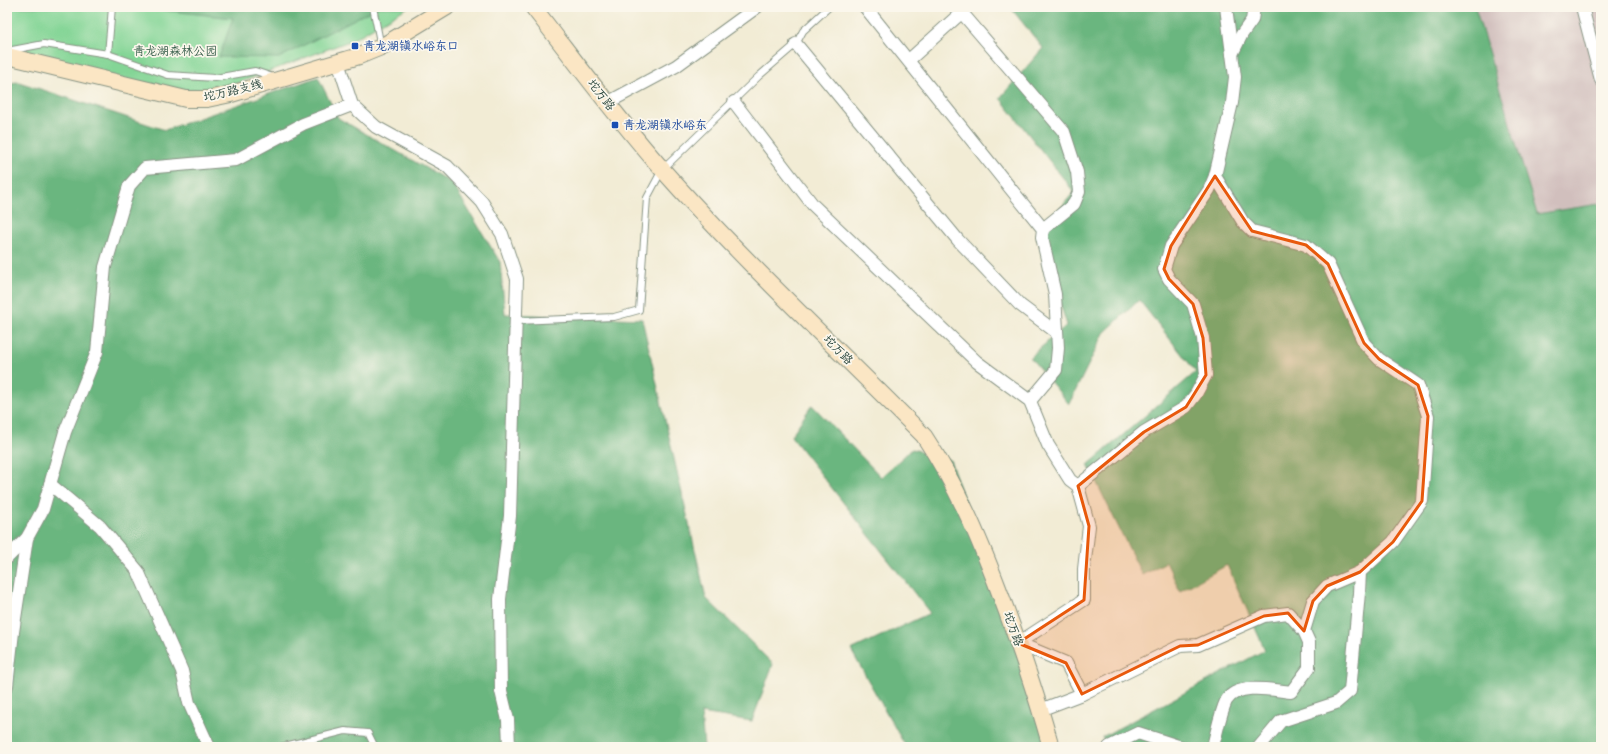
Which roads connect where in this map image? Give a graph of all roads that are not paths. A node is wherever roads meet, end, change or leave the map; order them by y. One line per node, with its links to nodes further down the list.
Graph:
1 (112, 7): 15 (lane)
2 (373, 7): 13 (lane)
3 (447, 7): 13 (main road, 坨万路支线)
4 (533, 7): 23 (main road, 坨万路)
5 (757, 7): 23 (street)
6 (829, 7): 12 (lane)
7 (865, 7): 18 (street)
8 (1226, 7): 16 (street)
9 (1254, 7): 16 (street)
10 (1582, 7): 21 (street)
11 (958, 10): 18 (street); 27 (street)
12 (796, 44): 22 (lane); 29 (street)
13 (381, 47): 19 (main road, 坨万路支线)
14 (7, 51): 15 (lane)
15 (108, 54): 20 (lane)
16 (1232, 54): 26 (street)
17 (7, 56): 20 (main road, 坨万路支线)
18 (908, 60): 27 (street)
19 (338, 62): 20 (main road, 坨万路支线); 24 (street)
20 (281, 79)
21 (1601, 80)
22 (734, 102): 25 (lane); 30 (street)
23 (607, 103): 25 (main road, 坨万路)
24 (352, 105): 28 (street); 31 (street)
25 (662, 170): 28 (lane); 37 (main road, 坨万路)
26 (1215, 176): 32 (street); 35 (street)
27 (1043, 229): 29 (street)
28 (516, 321): 44 (street)
29 (1056, 332): 30 (street)
30 (1030, 401): 32 (street)
31 (50, 484): 33 (street); 41 (street)
32 (1078, 486): 37 (street)
33 (27, 538): 34 (street); 38 (street)
34 (7, 558)
35 (1360, 572): 36 (street); 49 (street)
36 (1304, 631): 39 (street); 48 (street)
37 (1018, 643): 39 (street); 40 (main road, 坨万路)
38 (7, 686)
39 (1082, 694): 40 (street)
40 (1040, 710): 45 (main road, 坨万路)
41 (209, 747)
42 (281, 747): 43 (lane)
43 (373, 747)
44 (509, 747)
45 (1050, 747)
46 (1110, 747): 47 (street)
47 (1181, 747)
48 (1210, 747)
49 (1259, 747)

